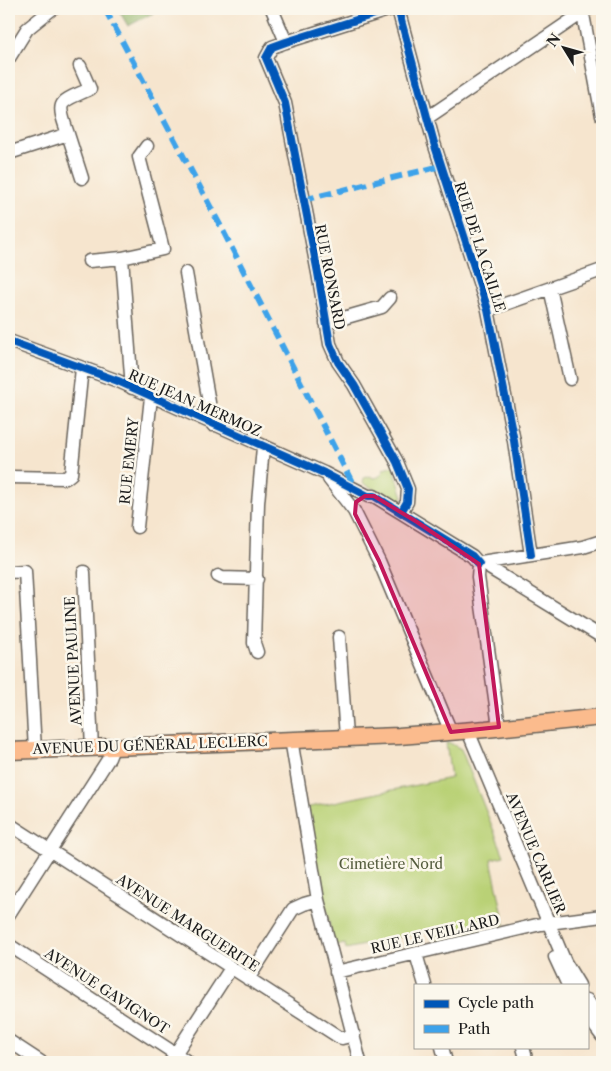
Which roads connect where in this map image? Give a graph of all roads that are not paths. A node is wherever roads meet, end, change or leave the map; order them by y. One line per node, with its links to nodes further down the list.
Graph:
1 (52, 9): 7 (street)
2 (272, 9): 6 (street)
3 (391, 9): 6 (street)
4 (398, 9): 10 (street, RUE DE LA CAILLE)
5 (584, 10): 9 (street); 10 (street)
6 (286, 42): 22 (street, RUE RONSARD)
7 (9, 58)
8 (80, 66): 11 (street)
9 (602, 116)
10 (427, 118): 21 (street, RUE DE LA CAILLE)
11 (68, 134): 13 (street); 14 (street)
12 (147, 146): 15 (street)
13 (9, 154)
14 (82, 178)
15 (122, 258): 16 (street); 26 (street)
16 (89, 261)
17 (602, 270): 19 (street)
18 (186, 273): 28 (street)
19 (550, 288): 21 (street); 25 (street)
20 (390, 298): 22 (street)
21 (488, 310): 37 (street, RUE DE LA CAILLE)
22 (326, 322): 34 (street, RUE RONSARD)
23 (9, 341): 24 (street, RUE JEAN MERMOZ)
24 (82, 368): 26 (street, RUE JEAN MERMOZ); 31 (street)
25 (570, 379)
26 (132, 388): 27 (street, RUE JEAN MERMOZ)
27 (151, 397): 28 (street, RUE JEAN MERMOZ); 35 (street, RUE EMERY)
28 (213, 425): 29 (street, RUE JEAN MERMOZ)
29 (263, 447): 30 (street, RUE JEAN MERMOZ); 42 (street)
30 (324, 473): 32 (street, RUE JEAN MERMOZ); 33 (street, RUE JEAN MERMOZ)
31 (9, 477)
32 (368, 496): 33 (street); 34 (street, RUE JEAN MERMOZ)
33 (354, 511): 48 (street, RUE JEAN MERMOZ)
34 (401, 512): 38 (street, RUE JEAN MERMOZ)
35 (136, 527)
36 (602, 541): 37 (street)
37 (531, 555): 38 (street)
38 (483, 563): 44 (street, RUE JEAN MERMOZ); 47 (street)
39 (9, 572): 53 (street)
40 (84, 572): 51 (street, AVENUE PAULINE)
41 (218, 576): 42 (street)
42 (257, 579): 45 (street)
43 (339, 637): 49 (street)
44 (602, 637)
45 (257, 652)
46 (602, 717): 47 (main road, AVENUE DU GÉNÉRAL LECLERC)
47 (499, 727): 48 (main road, AVENUE DU GÉNÉRAL LECLERC)
48 (460, 731): 49 (main road, AVENUE DU GÉNÉRAL LECLERC); 60 (street, AVENUE CARLIER)
49 (346, 737): 50 (main road, AVENUE DU GÉNÉRAL LECLERC)
50 (291, 739): 52 (main road, AVENUE DU GÉNÉRAL LECLERC); 57 (street)
51 (92, 748): 52 (main road, AVENUE DU GÉNÉRAL LECLERC); 53 (main road, AVENUE DU GÉNÉRAL LECLERC)
52 (113, 748): 56 (street)
53 (35, 750): 54 (main road, AVENUE DU GÉNÉRAL LECLERC)
54 (9, 751)
55 (9, 824): 56 (street, AVENUE MARGUERITE)
56 (49, 851): 58 (street); 63 (street, AVENUE MARGUERITE)
57 (318, 900): 64 (street); 65 (street)
58 (9, 914)
59 (602, 916): 60 (street, RUE LE VEILLARD)
60 (545, 923): 62 (street, RUE LE VEILLARD); 67 (street, AVENUE CARLIER); 68 (street, AVENUE CARLIER)
61 (9, 946): 77 (street, AVENUE GAVIGNOT)
62 (416, 954): 64 (street, RUE LE VEILLARD); 66 (street)
63 (231, 968): 65 (street, AVENUE MARGUERITE); 77 (street)
64 (336, 972): 72 (street)
65 (248, 979): 72 (street, AVENUE MARGUERITE)
66 (425, 984)
67 (567, 984)
68 (577, 984)
69 (588, 1001): 71 (street)
70 (588, 1017): 73 (street)
71 (602, 1022)
72 (354, 1035): 80 (street)
73 (602, 1036)
74 (9, 1042): 78 (street)
75 (442, 1048): 81 (street)
76 (523, 1048): 82 (street)
77 (173, 1058): 79 (street, AVENUE GAVIGNOT)
78 (41, 1062)
79 (188, 1062)
80 (360, 1062)
81 (446, 1062)
82 (527, 1062)

